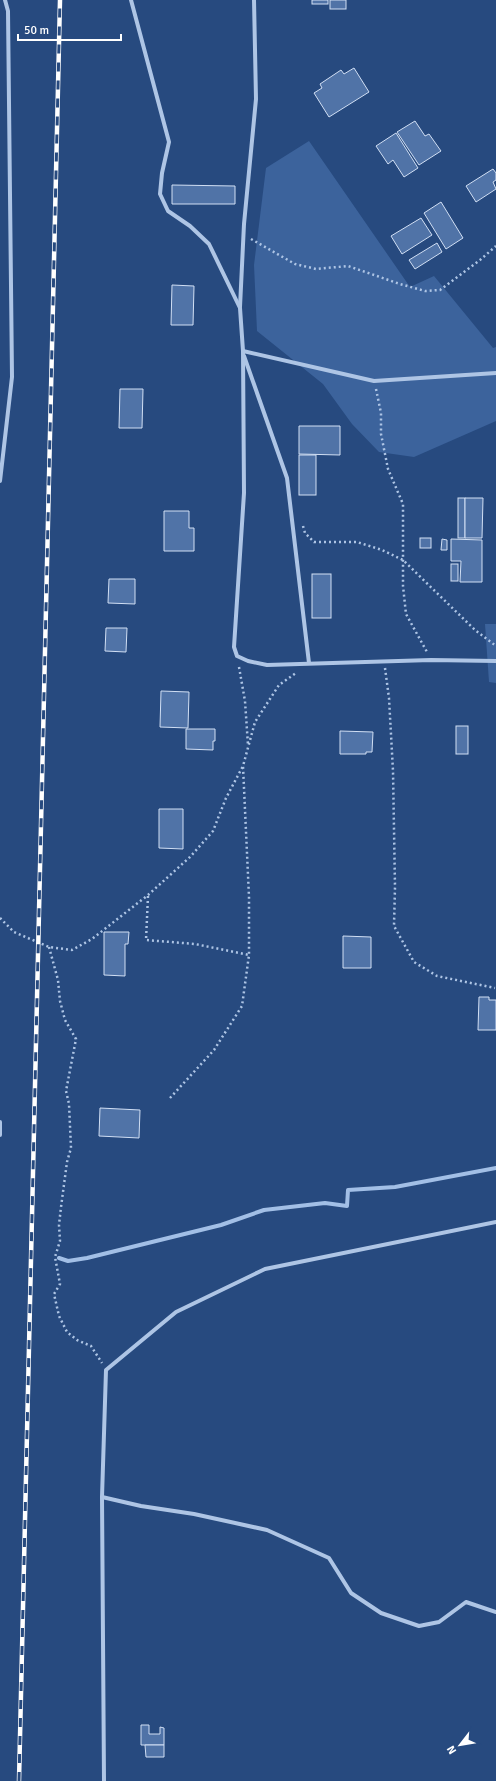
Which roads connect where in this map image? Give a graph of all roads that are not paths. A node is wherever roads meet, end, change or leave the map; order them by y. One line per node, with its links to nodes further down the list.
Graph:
1 (6, 0): 7 (street)
2 (131, 0): 4 (street)
3 (254, 0): 4 (street)
4 (240, 308): 5 (street)
5 (243, 352): 6 (street); 9 (street); 9 (street)
6 (496, 373)
7 (0, 481)
8 (496, 661): 9 (street)
9 (309, 664)
10 (0, 1122): 11 (street)
11 (0, 1135)
12 (496, 1222): 13 (street)
13 (102, 1497): 14 (street); 15 (street)
14 (496, 1612)
15 (104, 1781)

